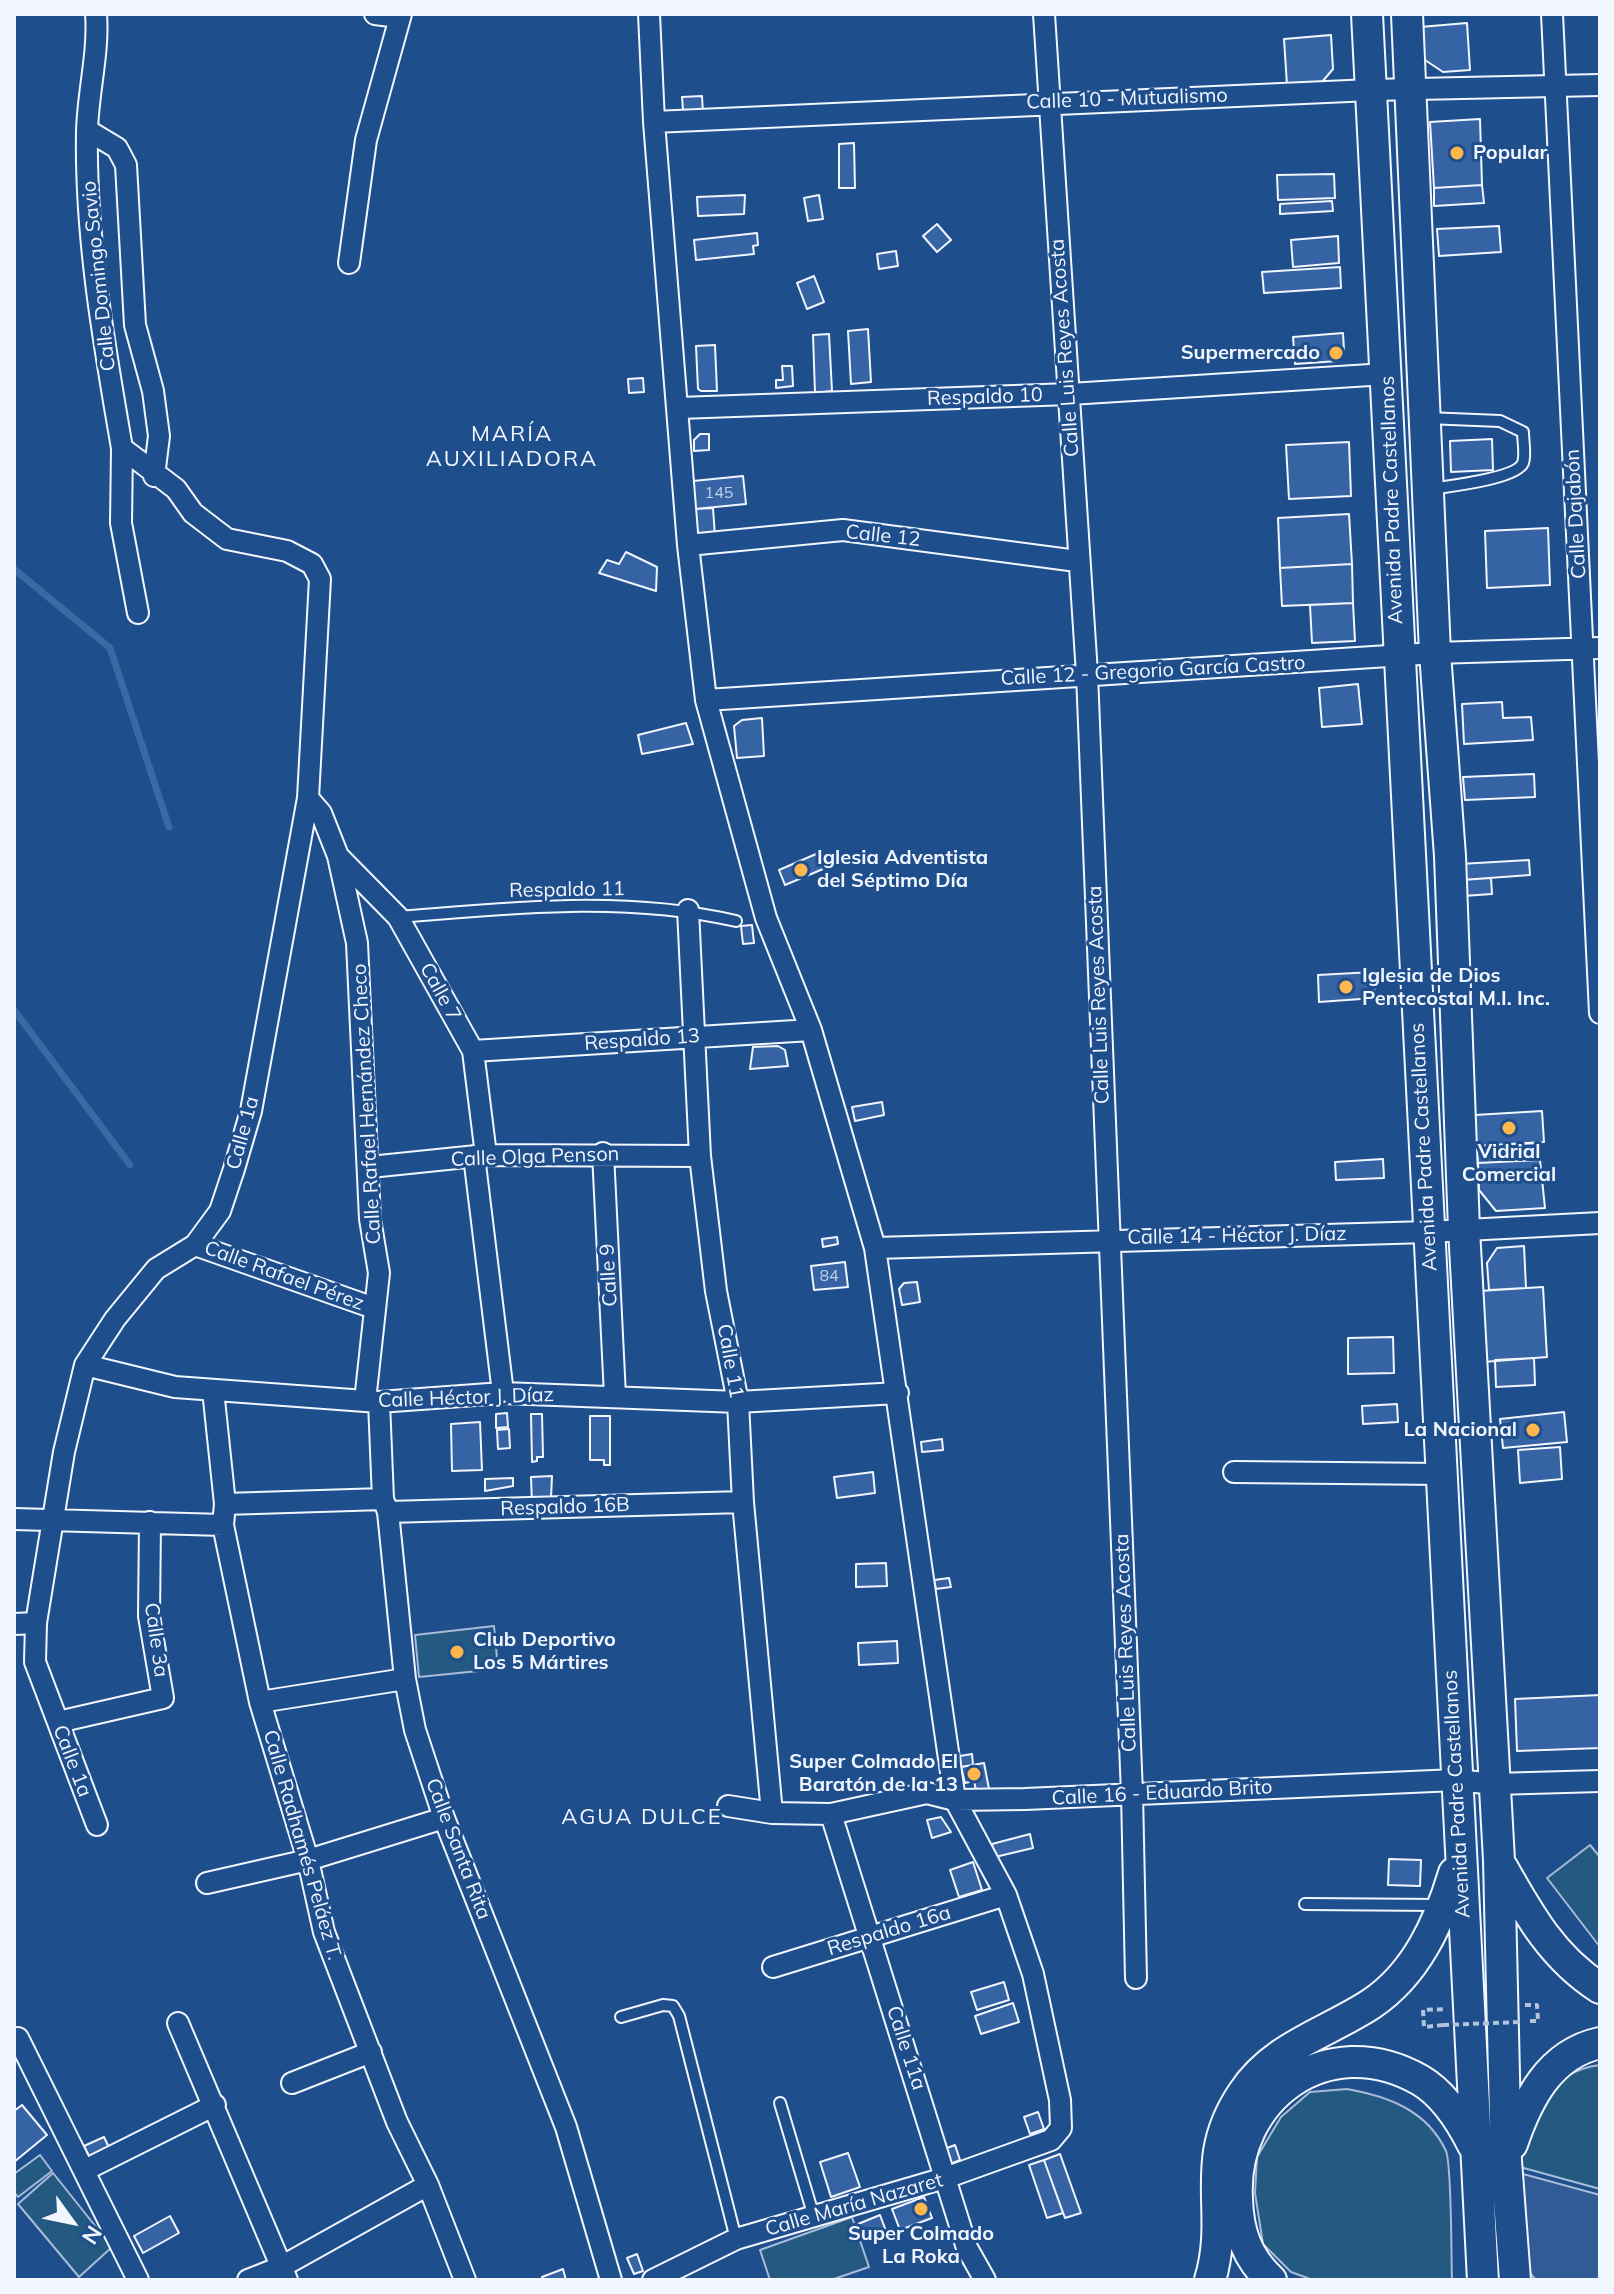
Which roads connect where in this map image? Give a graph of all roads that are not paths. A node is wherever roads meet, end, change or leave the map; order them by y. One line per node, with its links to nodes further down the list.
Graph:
1 (96, 14): 15 (street, Calle Domingo Savio)
2 (375, 14): 8 (street)
3 (649, 14): 14 (street)
4 (1044, 14): 13 (street, Calle Luis Reyes Acosta)
5 (1367, 14): 12 (main road, Avenida Padre Castellanos)
6 (1407, 14): 11 (main road, Avenida Padre Castellanos)
7 (1552, 14): 10 (street, Calle Dajabón)
8 (400, 16): 16 (street)
9 (1600, 85): 10 (street, Calle 10 - Mutualismo)
10 (1556, 86): 11 (street, Calle 10 - Mutualismo); 27 (street, Calle Dajabón)
11 (1411, 89): 12 (street, Calle 10 - Mutualismo); 20 (main road, Avenida Padre Castellanos)
12 (1371, 90): 13 (street, Calle 10 - Mutualismo); 17 (main road, Avenida Padre Castellanos)
13 (1048, 102): 14 (street, Calle 10 - Mutualismo); 18 (street, Calle Luis Reyes Acosta)
14 (654, 122): 19 (street)
15 (87, 130): 21 (street, Calle Domingo Savio); 22 (street)
16 (349, 263)
17 (1386, 374): 18 (street, Respaldo 10); 29 (main road, Avenida Padre Castellanos)
18 (1070, 394): 19 (street, Respaldo 10); 25 (street, Calle Luis Reyes Acosta)
19 (679, 408): 24 (street)
20 (1425, 418): 23 (main road, Avenida Padre Castellanos); 23 (lane)
21 (122, 448): 22 (street); 26 (street, Calle Domingo Savio)
22 (154, 476): 32 (street, Calle 1a)
23 (1428, 489): 28 (main road, Avenida Padre Castellanos)
24 (688, 545): 25 (street, Calle 12); 31 (street)
25 (1077, 561): 30 (street, Calle Luis Reyes Acosta)
26 (138, 613)
27 (1591, 648): 28 (street, Calle 12 - Gregorio García Castro); 37 (street, Calle Dajabón)
28 (1435, 653): 29 (street, Calle 12 - Gregorio García Castro); 46 (main road, Avenida Padre Castellanos)
29 (1398, 656): 30 (street, Calle 12 - Gregorio García Castro); 47 (main road, Avenida Padre Castellanos)
30 (1087, 674): 31 (street, Calle 12 - Gregorio García Castro); 48 (street, Calle Luis Reyes Acosta)
31 (706, 700): 38 (street)
32 (308, 798): 33 (street); 49 (street, Calle 1a)
33 (338, 856): 35 (street, Calle 7); 44 (street, Calle Rafael Hernández Checo)
34 (688, 910): 35 (lane, Respaldo 11); 36 (lane, Respaldo 11); 39 (street, Calle 11)
35 (398, 917): 40 (street, Calle 7)
36 (736, 921)
37 (1600, 1013)
38 (811, 1030): 39 (street, Respaldo 13); 50 (street)
39 (695, 1036): 40 (street, Respaldo 13); 43 (street, Calle 11)
40 (473, 1051): 42 (street, Calle 7)
41 (603, 1153): 42 (street, Calle Olga Penson); 43 (street, Calle Olga Penson); 56 (street, Calle 9)
42 (480, 1156): 44 (street, Calle Olga Penson); 54 (street, Calle 7)
43 (700, 1156): 58 (street, Calle 11)
44 (370, 1167): 51 (street, Calle Rafael Hernández Checo)
45 (1600, 1223): 46 (street, Calle 14 - Héctor J. Díaz)
46 (1464, 1229): 47 (street, Calle 14 - Héctor J. Díaz); 74 (main road, Avenida Padre Castellanos)
47 (1428, 1232): 48 (street, Calle 14 - Héctor J. Díaz); 60 (main road, Avenida Padre Castellanos)
48 (1109, 1239): 50 (street, Calle 14 - Héctor J. Díaz); 75 (street, Calle Luis Reyes Acosta)
49 (195, 1245): 51 (street, Calle Rafael Pérez); 52 (street, Calle 1a)
50 (875, 1248): 55 (street)
51 (374, 1308): 57 (street, Calle Rafael Hernández Checo)
52 (85, 1365): 53 (street, Calle Héctor J. Díaz); 65 (street, Calle 1a)
53 (213, 1390): 57 (street, Calle Héctor J. Díaz); 63 (street, Calle Radhamés Peláez T.)
54 (503, 1393): 56 (street, Calle Héctor J. Díaz); 57 (street, Calle Héctor J. Díaz)
55 (898, 1393): 58 (street, Calle Héctor J. Díaz); 76 (street)
56 (615, 1396): 58 (street, Calle Héctor J. Díaz)
57 (372, 1402): 62 (street, Calle Santa Rita)
58 (738, 1402): 61 (street, Calle 11)
59 (1234, 1472): 60 (street)
60 (1442, 1474): 72 (main road, Avenida Padre Castellanos)
61 (743, 1502): 62 (street, Respaldo 16B); 78 (street, Calle 11)
62 (386, 1506): 63 (street, Respaldo 16B); 69 (street, Calle Santa Rita)
63 (224, 1514): 66 (street, Respaldo 16B); 70 (street, Calle Radhamés Peláez T.)
64 (14, 1519): 65 (street, Respaldo 16B)
65 (55, 1519): 66 (street, Respaldo 16B); 67 (street, Calle 1a)
66 (150, 1522): 71 (street, Calle 3a)
67 (36, 1623): 68 (street); 71 (street, Calle 1a)
68 (14, 1624)
69 (405, 1679): 70 (street); 80 (street, Calle Santa Rita)
70 (260, 1702): 83 (street, Calle Radhamés Peláez T.)
71 (58, 1722): 81 (street, Calle 1a)
72 (1456, 1780): 74 (street, Calle 16 - Eduardo Brito); 75 (street, Calle 16 - Eduardo Brito); 82 (main road, Avenida Padre Castellanos)
73 (1600, 1781): 74 (street, Calle 16 - Eduardo Brito)
74 (1495, 1784): 84 (main road, Avenida Padre Castellanos)
75 (1132, 1794): 76 (street, Calle 16 - Eduardo Brito); 91 (street, Calle Luis Reyes Acosta)
76 (955, 1800): 79 (street, Calle 16 - Eduardo Brito); 86 (street)
77 (728, 1806): 78 (street, Calle 16 - Eduardo Brito)
78 (772, 1813): 79 (street, Calle 16 - Eduardo Brito)
79 (831, 1814): 89 (street, Calle 11a)
80 (444, 1818): 83 (street); 114 (street, Calle Santa Rita)
81 (97, 1825)
82 (1461, 1852): 88 (main road); 101 (main road, Avenida Padre Castellanos)
83 (308, 1860): 85 (street); 97 (street, Calle Radhamés Peláez T.)
84 (1499, 1860): 92 (main road); 102 (main road, Avenida Padre Castellanos)
85 (207, 1883)
86 (1006, 1895): 89 (street, Respaldo 16a); 104 (street, Calle María Nazaret)
87 (1305, 1904): 88 (lane)
88 (1445, 1905): 117 (main road)
89 (871, 1936): 90 (street, Respaldo 16a); 104 (street, Calle 11a)
90 (773, 1967)
91 (1136, 1978)
92 (1600, 1988)
93 (621, 2017): 107 (lane)
94 (178, 2023): 100 (street)
95 (18, 2038): 103 (street)
96 (1600, 2043): 102 (main road)
97 (371, 2052): 98 (street); 105 (street, Calle Radhamés Peláez T.)
98 (292, 2083)
99 (780, 2103): 106 (lane)
100 (215, 2105): 103 (street); 110 (street)
101 (1477, 2151): 109 (main road, Avenida Padre Castellanos); 118 (main road)
102 (1506, 2161): 108 (main road, Avenida Padre Castellanos)
103 (85, 2170): 111 (street)
104 (948, 2177): 106 (street, Calle María Nazaret); 116 (street, Calle 11a)
105 (428, 2185): 110 (street); 113 (street, Calle Radhamés Peláez T.)
106 (814, 2217): 107 (street, Calle María Nazaret)
107 (736, 2239): 115 (street, Calle María Nazaret)
108 (1514, 2271)
109 (1483, 2272)
110 (284, 2273): 112 (street)
111 (138, 2280)
112 (248, 2280)
113 (465, 2280)
114 (611, 2280)
115 (653, 2280)
116 (985, 2280)
117 (1210, 2280)
118 (1271, 2280)

